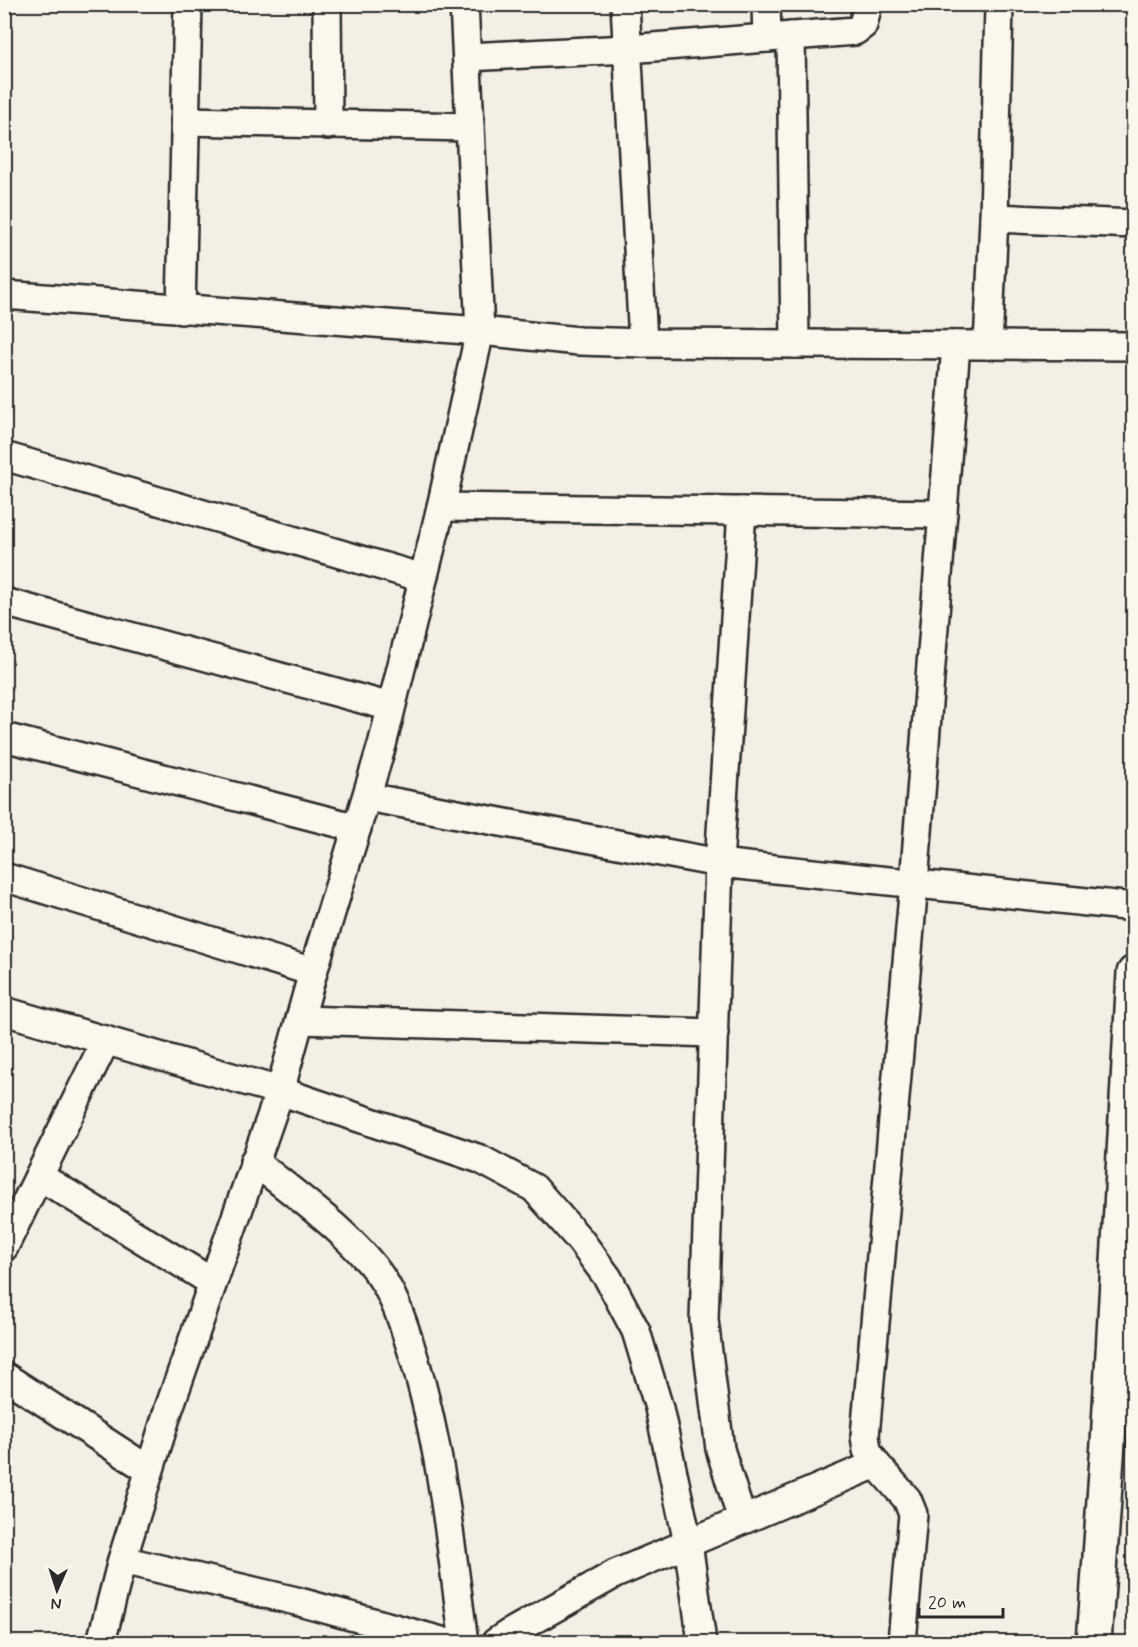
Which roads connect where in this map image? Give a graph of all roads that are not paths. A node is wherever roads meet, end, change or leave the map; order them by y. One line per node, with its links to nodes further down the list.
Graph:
1 (188, 4): 11 (street)
2 (327, 4): 12 (street)
3 (464, 4): 10 (street)
4 (625, 4): 9 (street)
5 (766, 4): 8 (street)
6 (868, 4): 8 (street)
7 (999, 4): 14 (street)
8 (779, 37): 9 (street); 20 (street)
9 (628, 49): 10 (street); 19 (street)
10 (467, 57): 13 (street)
11 (185, 121): 12 (street); 17 (street)
12 (328, 125): 13 (street)
13 (470, 127): 18 (street)
14 (994, 219): 15 (street); 22 (street)
15 (1134, 224)
16 (4, 296): 17 (street)
17 (181, 310): 18 (street)
18 (480, 331): 19 (street); 25 (street)
19 (643, 343): 20 (street)
20 (795, 344): 21 (street)
21 (957, 345): 22 (street); 27 (street)
22 (988, 345): 23 (street)
23 (1134, 346)
24 (4, 456): 28 (street)
25 (441, 507): 26 (street); 28 (street)
26 (742, 511): 27 (street); 34 (street)
27 (943, 514): 36 (street)
28 (423, 578): 30 (street)
29 (4, 602): 30 (street)
30 (392, 707): 32 (street)
31 (4, 737): 33 (street)
32 (367, 796): 33 (street); 34 (street)
33 (357, 828): 38 (street)
34 (719, 863): 36 (street); 42 (street)
35 (4, 877): 38 (street)
36 (914, 883): 37 (street); 50 (street)
37 (1134, 907)
38 (313, 972): 41 (street)
39 (1134, 974): 61 (street)
40 (4, 1011): 43 (street)
41 (301, 1020): 42 (street); 44 (street)
42 (714, 1033): 52 (street)
43 (106, 1040): 44 (street); 46 (street)
44 (280, 1090): 45 (street); 53 (street)
45 (254, 1161): 48 (street); 57 (street)
46 (39, 1176): 47 (street); 48 (street)
47 (4, 1247)
48 (212, 1282): 51 (street)
49 (4, 1376): 51 (street)
50 (876, 1464): 52 (street); 60 (street)
51 (149, 1470): 54 (street)
52 (742, 1520): 53 (street)
53 (688, 1543): 58 (street); 59 (street)
54 (122, 1560): 55 (street); 56 (street)
55 (101, 1642)
56 (445, 1642)
57 (464, 1642)
58 (496, 1642)
59 (702, 1642)
60 (902, 1642)
61 (1094, 1642)

